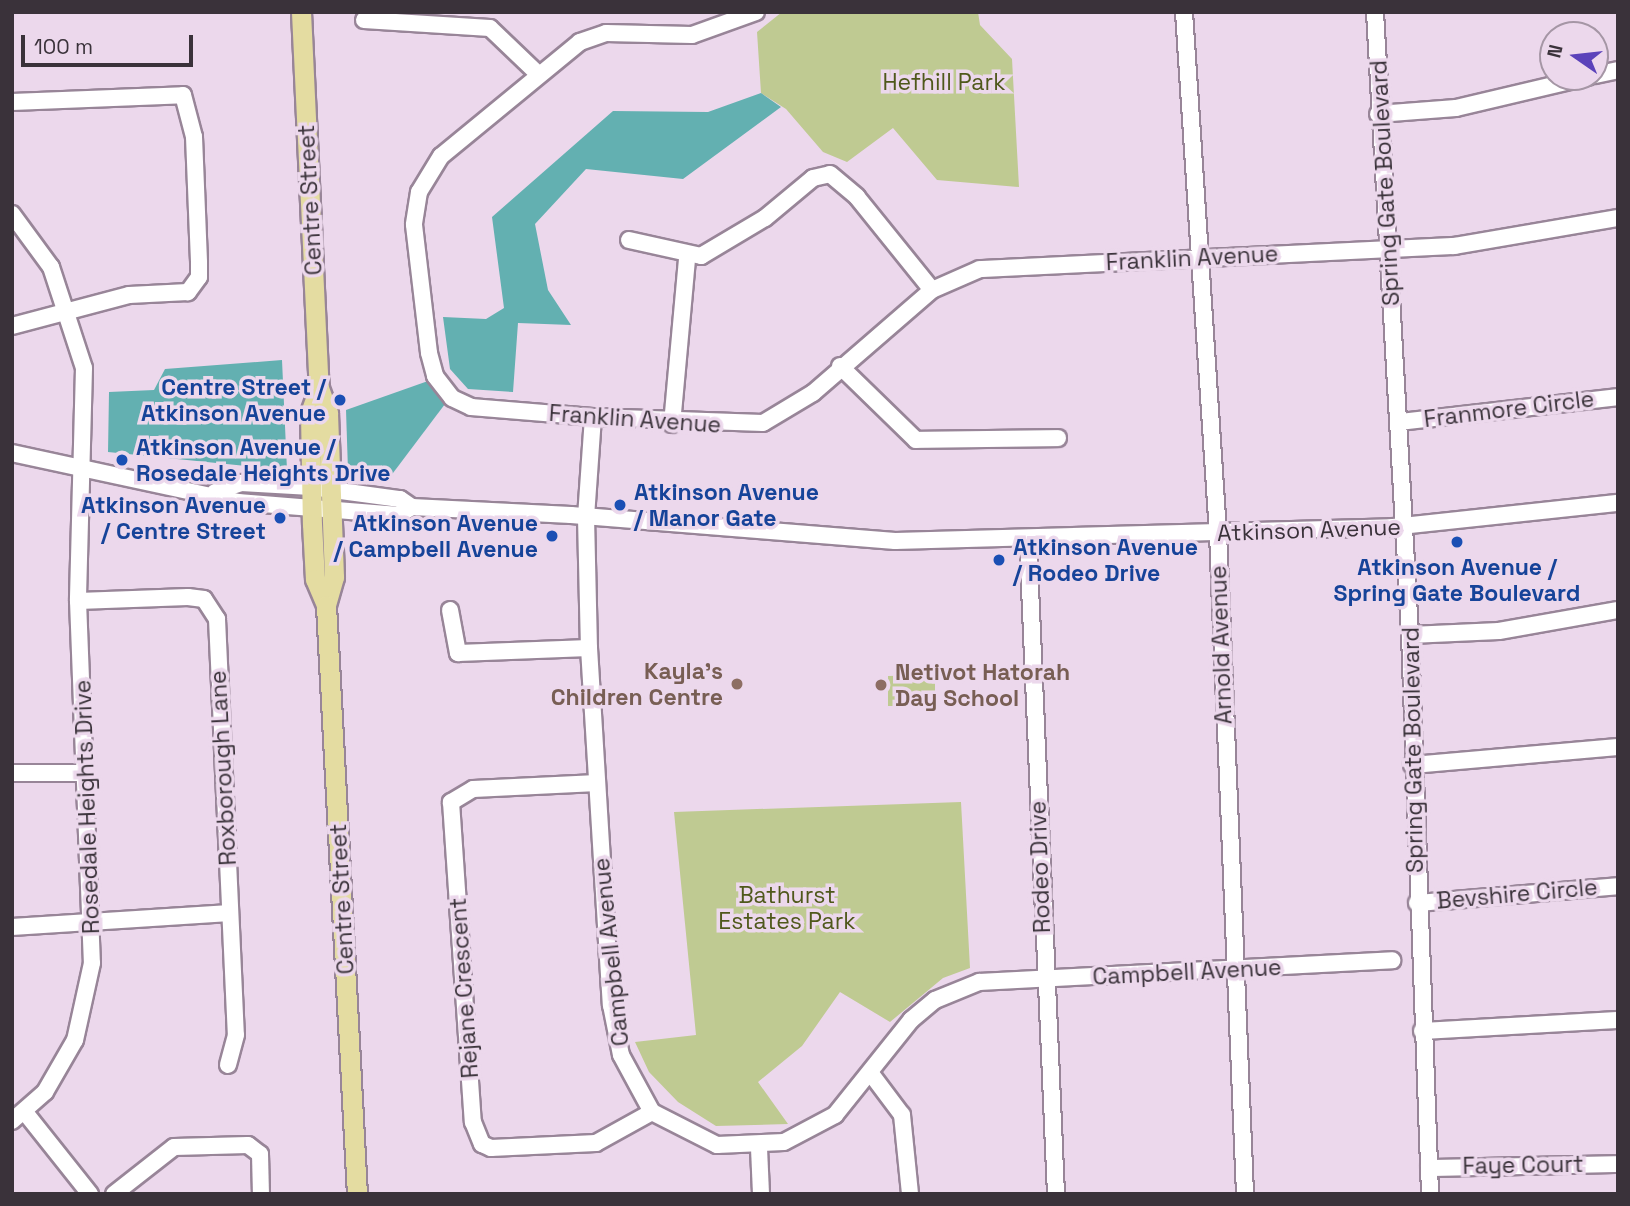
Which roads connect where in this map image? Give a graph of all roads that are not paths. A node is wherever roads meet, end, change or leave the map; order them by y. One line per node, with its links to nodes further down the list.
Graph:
1 (301, 12): 27 (main road, Centre Street)
2 (757, 12): 6 (street, Franklin Avenue)
3 (1184, 12): 15 (street, Arnold Avenue)
4 (1375, 12): 9 (street, Spring Gate Boulevard)
5 (364, 20): 6 (street)
6 (536, 72): 21 (street, Franklin Avenue)
7 (1539, 88): 9 (street)
8 (12, 102): 17 (street)
9 (1378, 114): 13 (street, Spring Gate Boulevard)
10 (12, 214): 17 (street, Rosedale Heights Drive)
11 (1618, 218): 13 (street)
12 (629, 240): 14 (street)
13 (1388, 247): 15 (street, Franklin Avenue); 22 (street, Spring Gate Boulevard)
14 (687, 258): 16 (street); 23 (street)
15 (1197, 258): 16 (street, Franklin Avenue); 31 (street, Arnold Avenue)
16 (932, 290): 19 (street, Franklin Avenue)
17 (68, 311): 18 (street); 26 (street, Rosedale Heights Drive)
18 (12, 326)
19 (840, 366): 23 (street, Franklin Avenue); 24 (street)
20 (1618, 397): 22 (street, Franmore Circle)
21 (593, 417): 23 (street, Franklin Avenue); 29 (street, Campbell Avenue)
22 (1400, 422): 30 (street, Spring Gate Boulevard)
23 (672, 424)
24 (1058, 438)
25 (12, 453): 26 (street, Atkinson Avenue)
26 (82, 469): 27 (street, Atkinson Avenue); 33 (street, Rosedale Heights Drive)
27 (321, 498): 29 (street, Atkinson Avenue); 63 (main road, Centre Street)
28 (1618, 503): 30 (street, Atkinson Avenue)
29 (586, 517): 32 (street, Atkinson Avenue); 37 (street, Campbell Avenue)
30 (1405, 526): 31 (street, Atkinson Avenue); 36 (street, Spring Gate Boulevard)
31 (1218, 533): 32 (street, Atkinson Avenue); 49 (street, Arnold Avenue)
32 (1028, 540): 50 (street, Rodeo Drive)
33 (78, 601): 41 (street, Rosedale Heights Drive); 45 (street, Roxborough Lane)
34 (450, 610): 37 (street)
35 (1618, 610): 36 (street)
36 (1410, 635): 39 (street, Spring Gate Boulevard)
37 (589, 648): 42 (street, Campbell Avenue)
38 (1618, 747): 39 (street)
39 (1412, 765): 44 (street, Spring Gate Boulevard)
40 (12, 773): 41 (street)
41 (85, 773): 46 (street, Rosedale Heights Drive)
42 (597, 783): 55 (street, Campbell Avenue); 55 (street, Rejane Crescent)
43 (1618, 886): 44 (street, Bevshire Circle)
44 (1417, 903): 52 (street, Spring Gate Boulevard)
45 (230, 913): 46 (street); 53 (street, Roxborough Lane)
46 (92, 920): 47 (street); 56 (street, Rosedale Heights Drive)
47 (12, 926)
48 (1392, 960): 49 (street, Campbell Avenue)
49 (1234, 969): 50 (street, Campbell Avenue); 67 (street, Arnold Avenue)
50 (1045, 980): 54 (street, Campbell Avenue); 66 (street, Rodeo Drive)
51 (1618, 1020): 52 (street)
52 (1422, 1031): 59 (street, Spring Gate Boulevard)
53 (228, 1065)
54 (872, 1075): 57 (street, Campbell Avenue); 65 (street)
55 (652, 1112): 57 (street, Campbell Avenue)
56 (18, 1116): 60 (street)
57 (759, 1148): 64 (street)
58 (1618, 1164): 59 (street, Faye Court)
59 (1429, 1168): 68 (street, Spring Gate Boulevard)
60 (90, 1194)
61 (114, 1194): 62 (street)
62 (261, 1194)
63 (357, 1194)
64 (761, 1194)
65 (910, 1194)
66 (1056, 1194)
67 (1245, 1194)
68 (1430, 1194)

